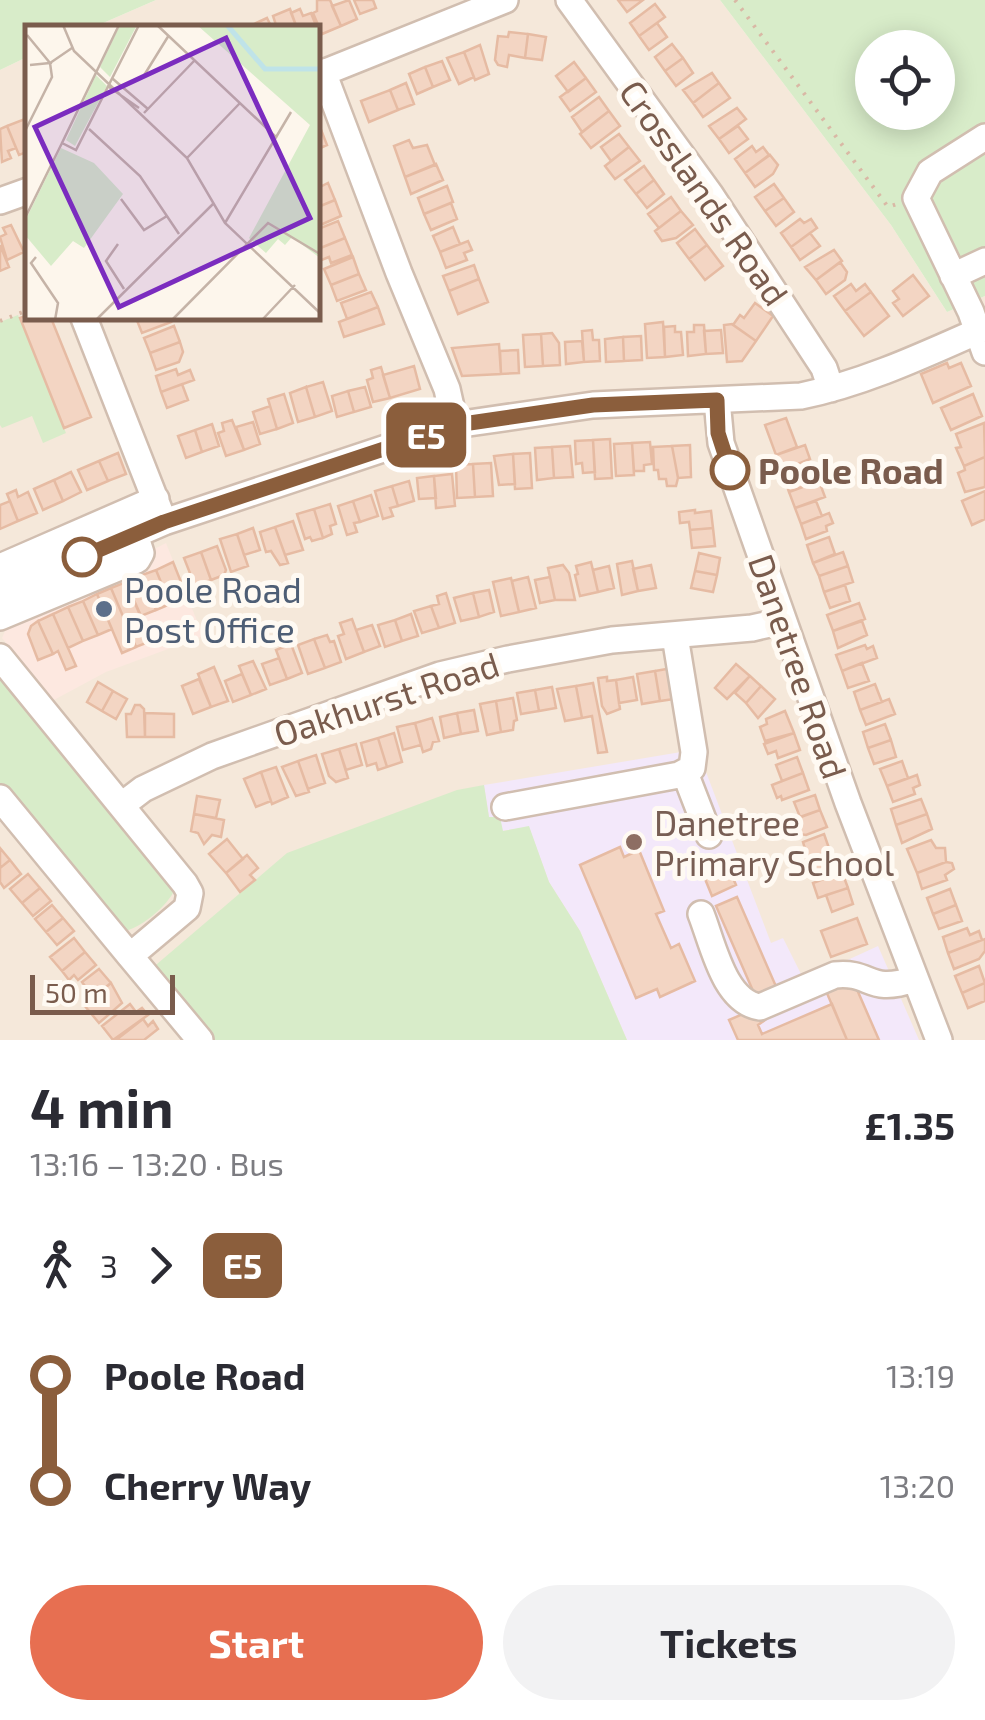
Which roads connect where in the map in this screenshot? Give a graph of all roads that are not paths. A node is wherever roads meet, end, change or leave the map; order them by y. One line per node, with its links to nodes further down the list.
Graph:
1 (505, 0): 3 (street)
2 (569, 0): 11 (street, Crosslands Road)
3 (320, 73): 13 (street)
4 (985, 138): 8 (street)
5 (25, 192): 6 (street)
6 (0, 201)
7 (985, 261): 8 (street)
8 (953, 276): 10 (street)
9 (85, 320): 14 (street)
10 (982, 337): 11 (street)
11 (831, 390): 12 (street)
12 (717, 400): 13 (street); 19 (street, Danetree Road)
13 (456, 425): 14 (street)
14 (160, 510): 15 (street); 16 (street)
15 (135, 534): 17 (street); 18 (street)
16 (0, 568)
17 (0, 593)
18 (0, 617)
19 (784, 622): 20 (street, Oakhurst Road); 29 (street, Danetree Road)
20 (675, 636): 22 (street); 24 (street, Oakhurst Road)
21 (0, 657): 24 (street)
22 (684, 773): 25 (street); 26 (street)
23 (0, 798): 28 (street)
24 (122, 805): 28 (street)
25 (505, 807)
26 (709, 836)
27 (702, 914): 29 (street)
28 (130, 956): 30 (street)
29 (914, 979): 31 (street, Danetree Road)
30 (200, 1040)
31 (939, 1040)

